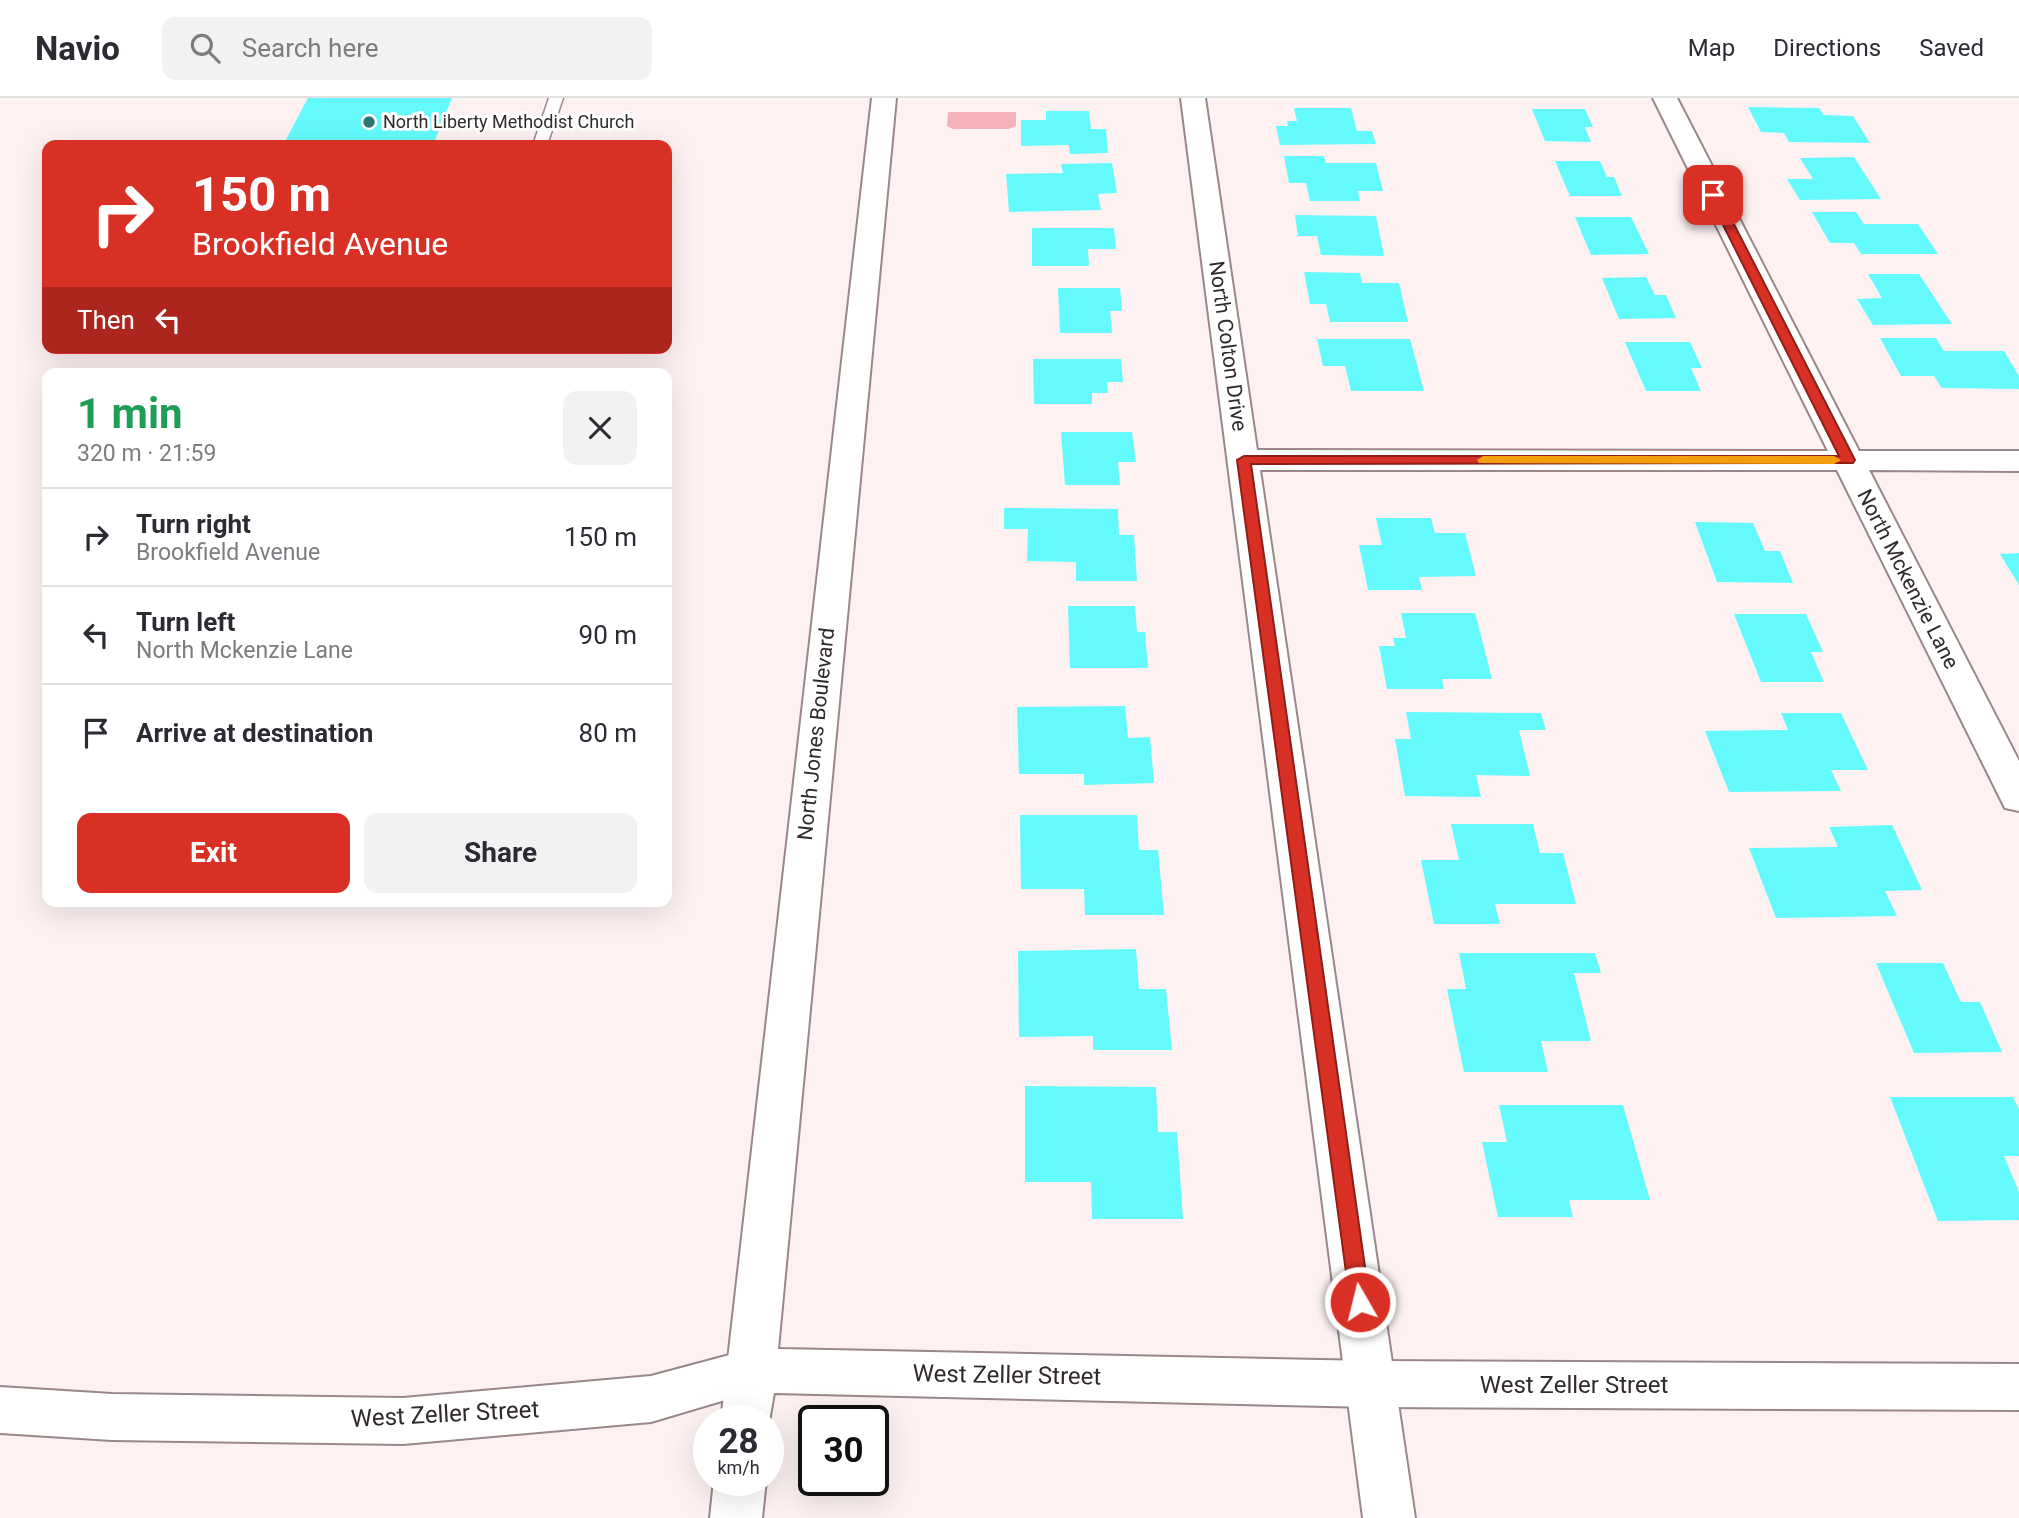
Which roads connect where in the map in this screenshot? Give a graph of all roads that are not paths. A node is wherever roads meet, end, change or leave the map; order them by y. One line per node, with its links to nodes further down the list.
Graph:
1 (556, 98): 5 (lane)
2 (884, 98): 10 (street, North Jones Boulevard)
3 (1193, 98): 6 (street, North Colton Drive)
4 (1665, 98): 7 (street, North Mckenzie Lane)
5 (542, 140)
6 (1244, 460): 7 (street); 11 (street, North Colton Drive)
7 (1848, 460): 8 (street); 9 (street, North Mckenzie Lane)
8 (2019, 460)
9 (2019, 798)
10 (751, 1371): 11 (street, West Zeller Street); 13 (street, North Jones Boulevard); 14 (street, West Zeller Street)
11 (1371, 1384): 12 (street, West Zeller Street); 17 (street, North Colton Drive)
12 (2019, 1387)
13 (748, 1405)
14 (0, 1409)
15 (738, 1496): 16 (street)
16 (736, 1518)
17 (1389, 1518)

